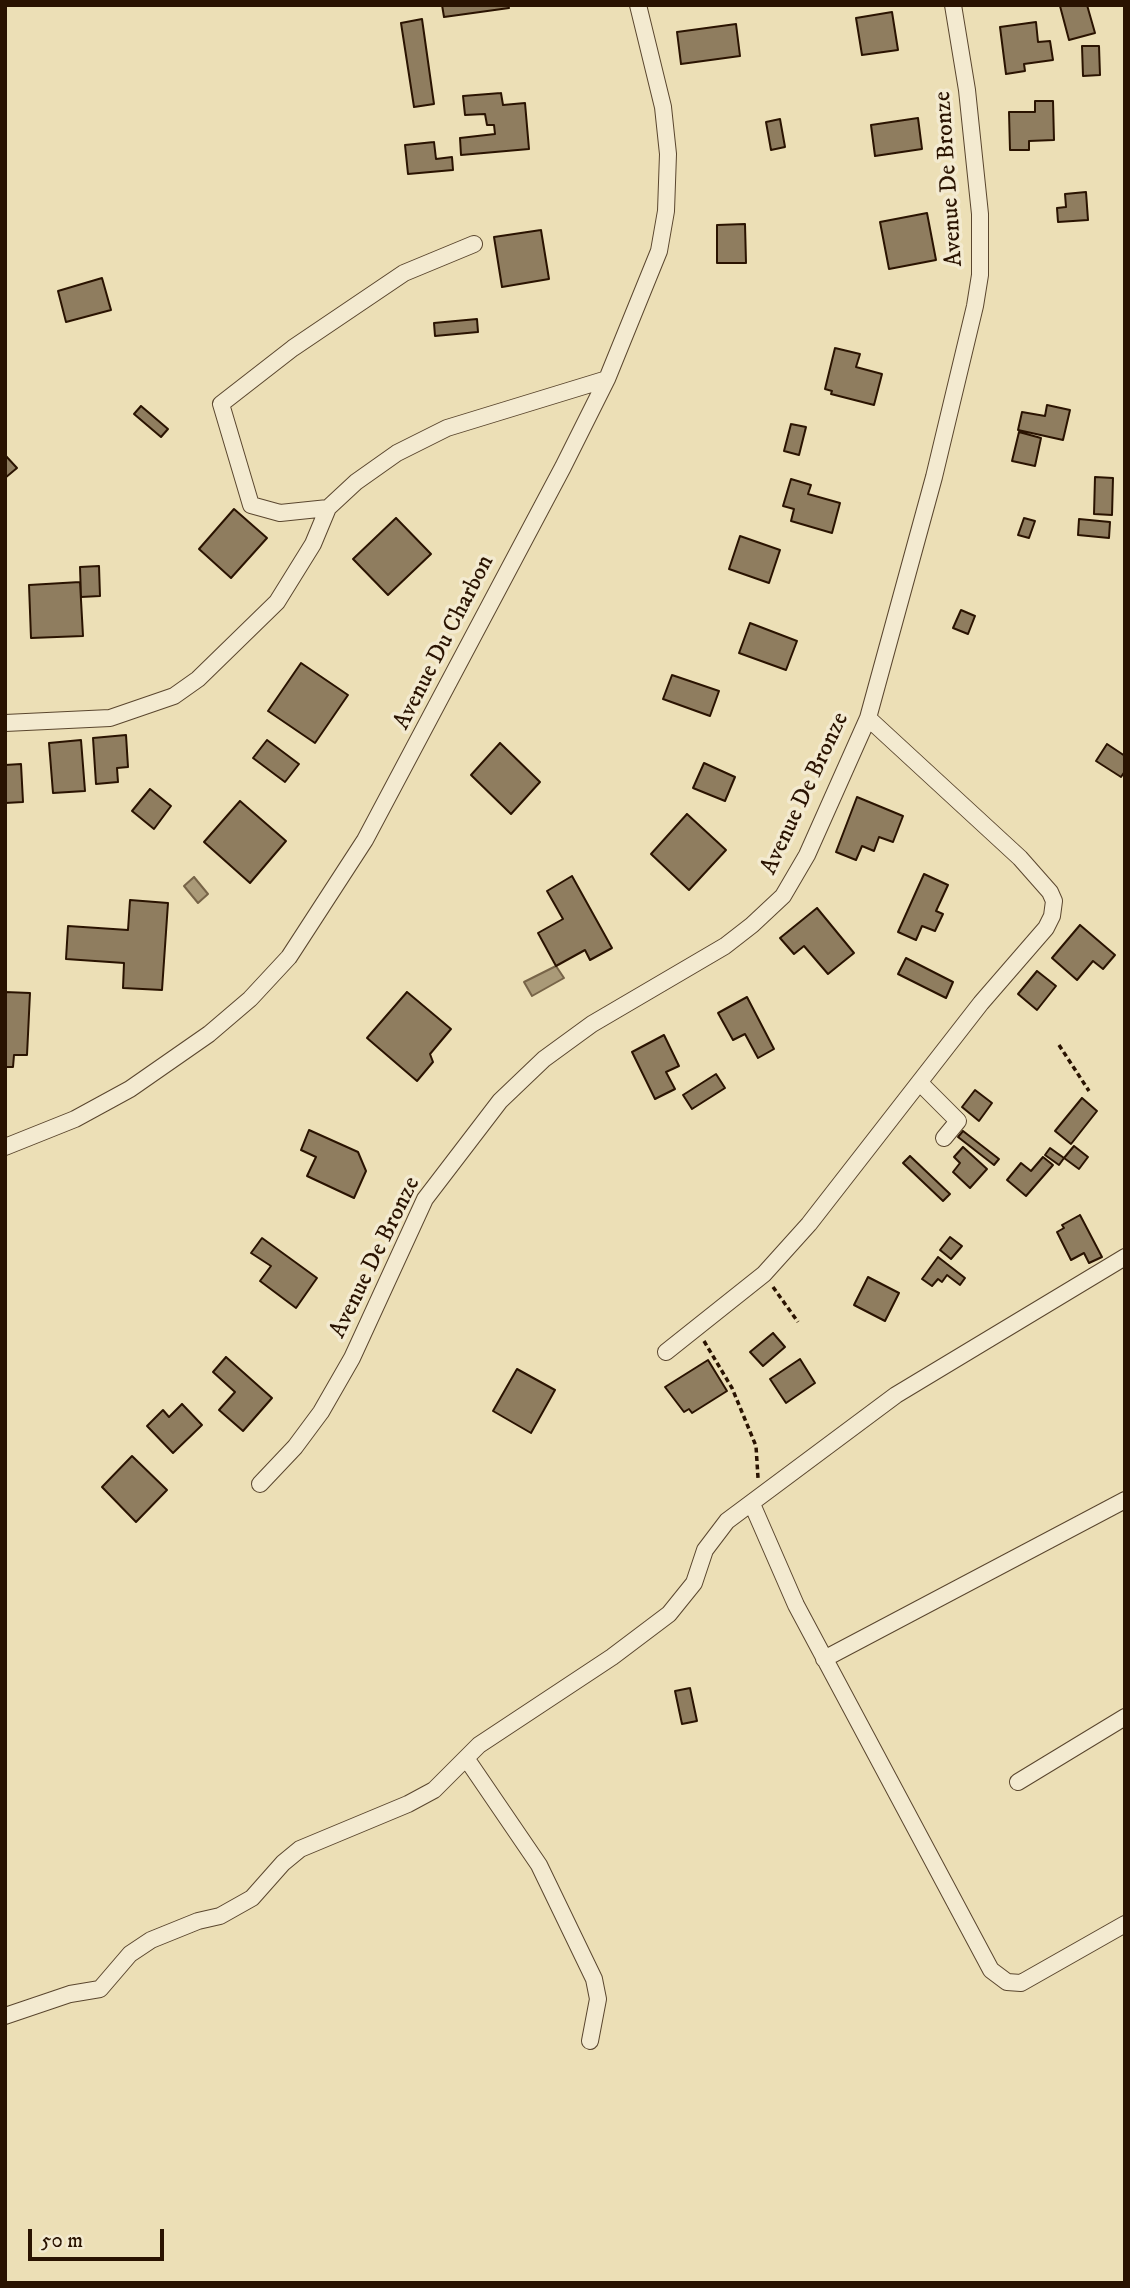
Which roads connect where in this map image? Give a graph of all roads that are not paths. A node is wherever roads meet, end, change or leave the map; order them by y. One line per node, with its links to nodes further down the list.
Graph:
1 (638, 5): 4 (street, Avenue Du Charbon)
2 (953, 5): 6 (street, Avenue De Bronze)
3 (474, 244): 5 (street)
4 (607, 379): 5 (street); 10 (street, Avenue Du Charbon)
5 (328, 508): 7 (street)
6 (868, 718): 8 (street); 13 (street, Avenue De Bronze)
7 (5, 723)
8 (920, 1083): 9 (street); 12 (street)
9 (944, 1138)
10 (5, 1147)
11 (1125, 1257): 15 (street)
12 (666, 1352)
13 (260, 1484)
14 (1125, 1500): 16 (street)
15 (752, 1504): 16 (street); 18 (street)
16 (824, 1659): 20 (street)
17 (1125, 1717): 19 (street)
18 (466, 1758): 21 (street); 22 (street)
19 (1018, 1782)
20 (1125, 1924)
21 (5, 2016)
22 (590, 2041)

